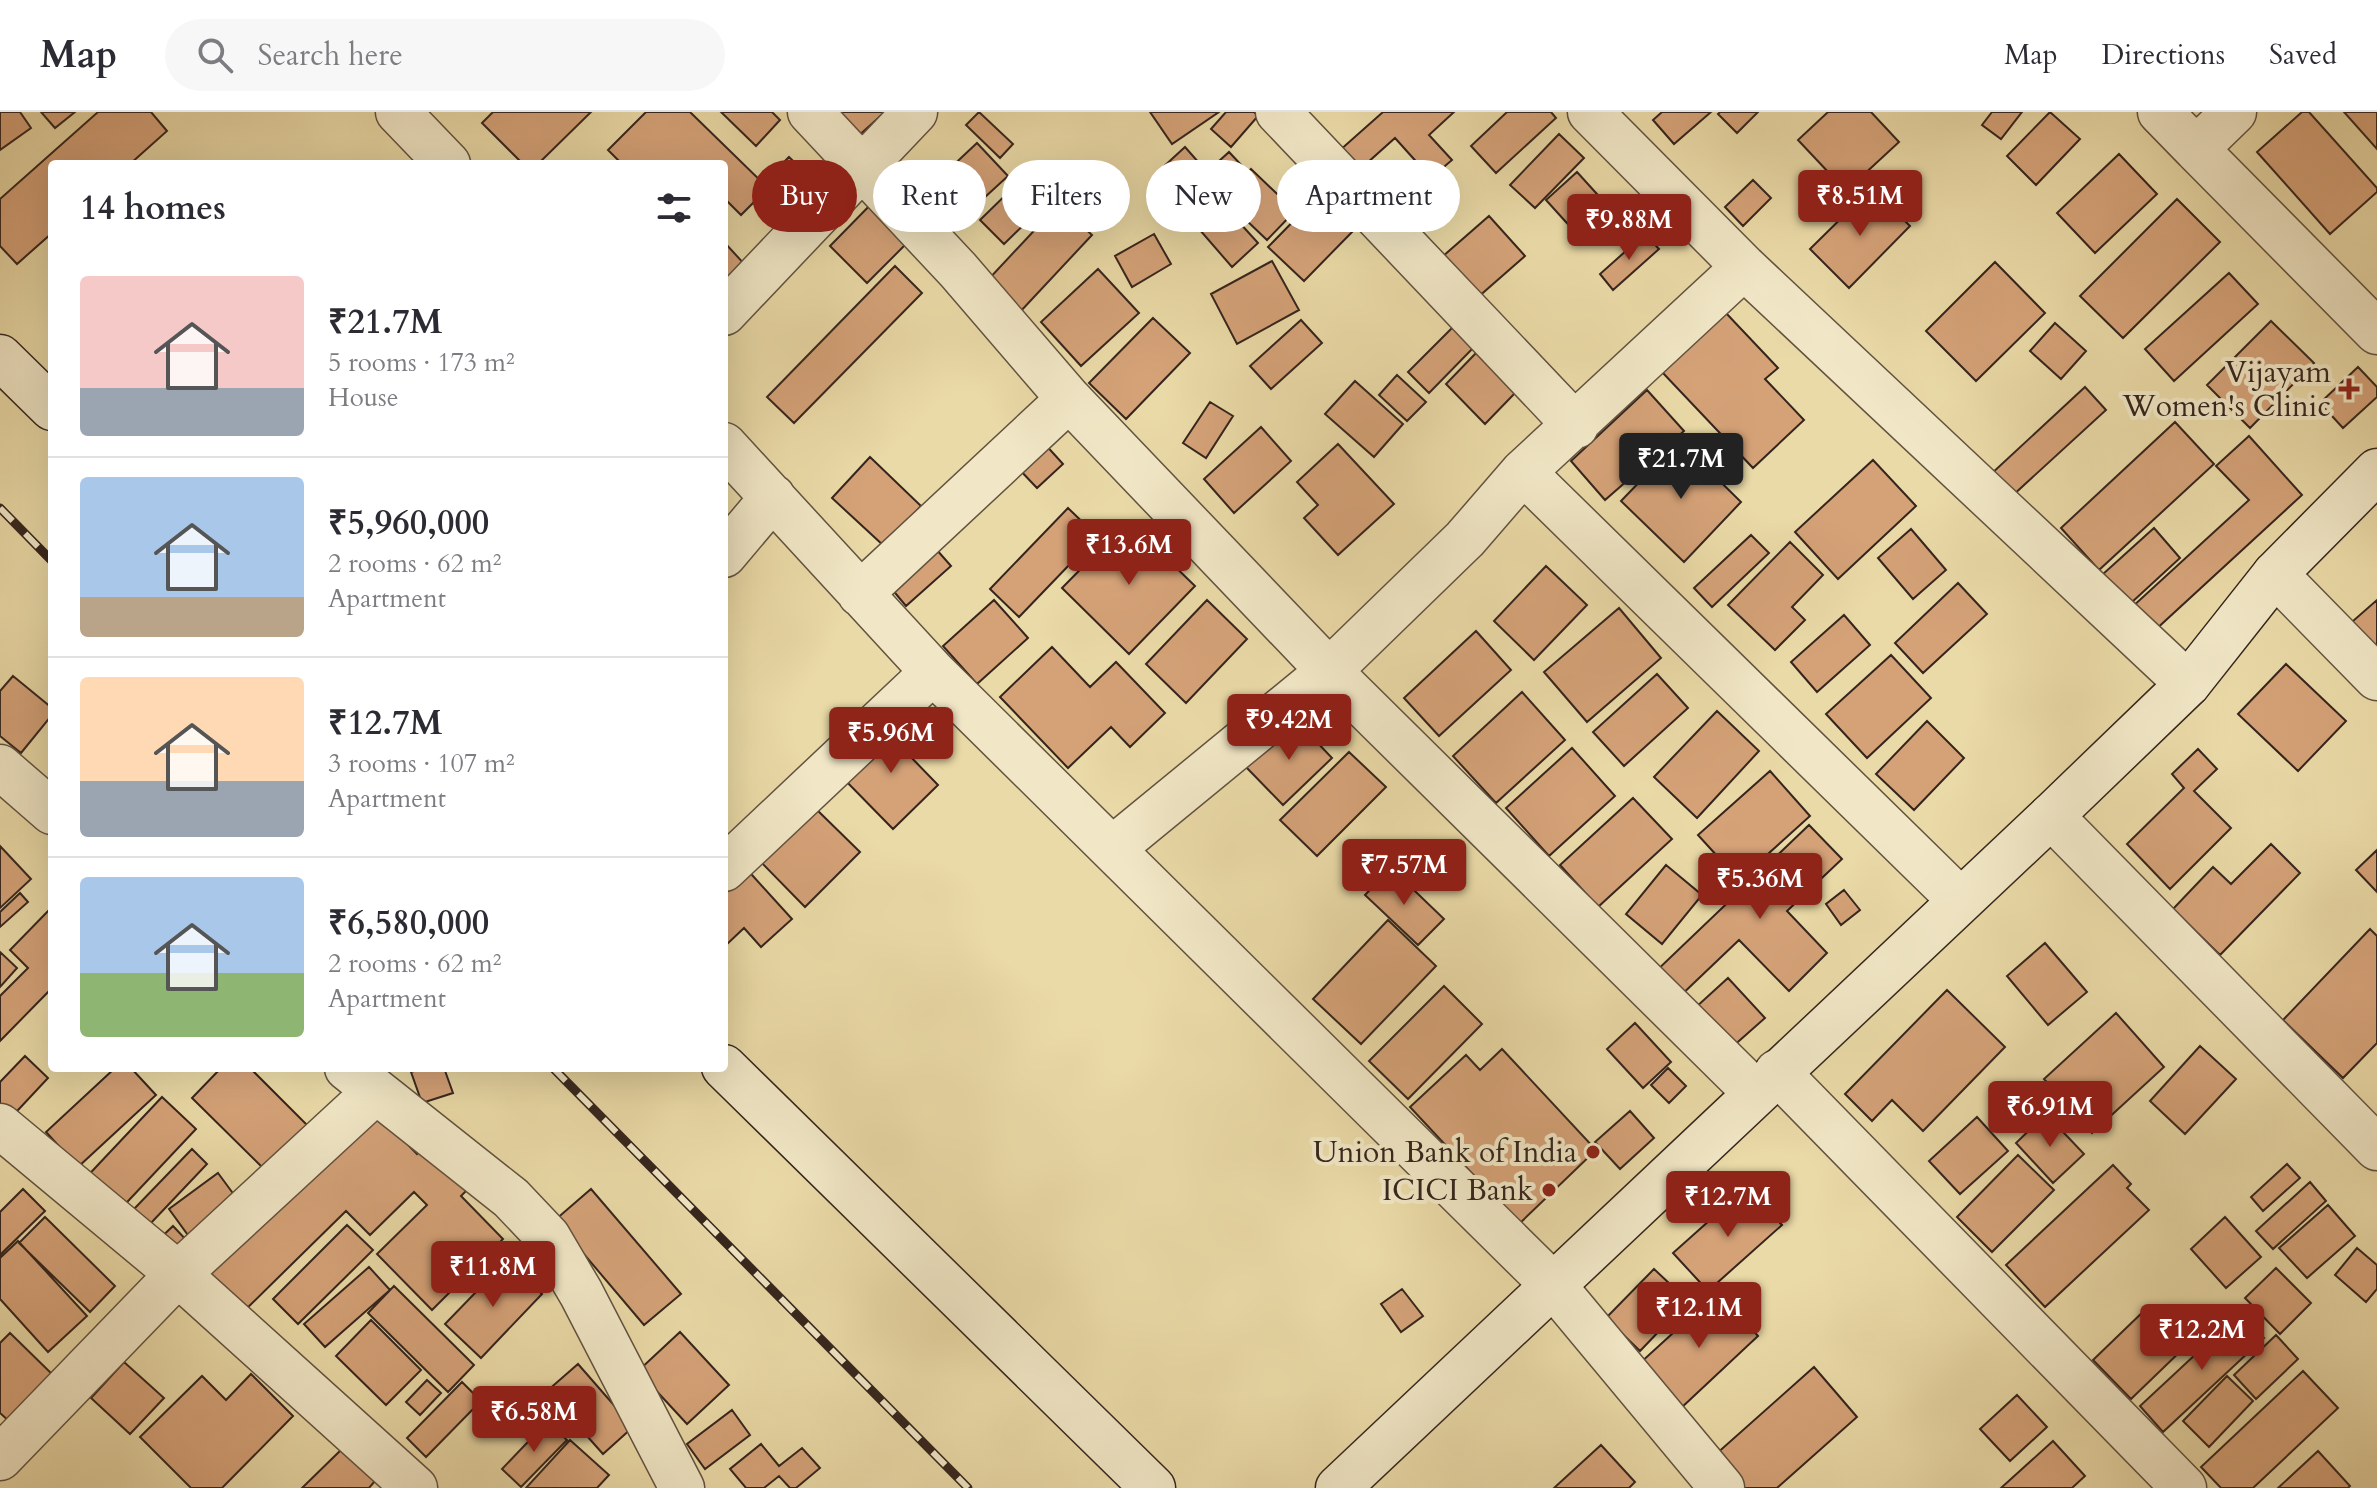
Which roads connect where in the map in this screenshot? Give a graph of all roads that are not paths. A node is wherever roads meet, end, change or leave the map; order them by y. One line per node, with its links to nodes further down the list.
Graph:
1 (398, 112): 9 (street)
2 (810, 112): 10 (street)
3 (915, 112): 10 (street)
4 (1278, 112): 17 (street)
5 (1590, 112): 11 (street)
6 (2160, 112): 8 (street)
7 (2234, 112): 8 (street)
8 (2196, 149): 13 (street)
9 (444, 160)
10 (861, 166): 12 (street); 15 (street)
11 (1744, 267): 17 (street); 28 (street)
12 (728, 309)
13 (2377, 332)
14 (0, 357): 16 (street)
15 (1069, 399): 24 (street); 25 (street)
16 (48, 404)
17 (1576, 426): 20 (street)
18 (728, 449): 21 (street)
19 (2377, 471): 23 (street)
20 (1523, 472): 25 (street); 34 (street)
21 (773, 497): 22 (street); 24 (street)
22 (728, 550)
23 (2275, 574): 27 (street); 28 (street)
24 (860, 594): 26 (street)
25 (1329, 671): 32 (street); 37 (street)
26 (933, 672): 32 (street); 33 (street)
27 (2377, 678)
28 (2188, 684): 31 (street)
29 (0, 767): 30 (street)
30 (48, 809)
31 (2051, 816): 34 (street); 39 (street)
32 (1112, 849): 41 (street)
33 (728, 865)
34 (1960, 900): 37 (street)
35 (728, 1071): 45 (street)
36 (361, 1080): 40 (street); 44 (street)
37 (1767, 1082): 41 (street); 48 (street)
38 (0, 1126): 40 (street)
39 (2377, 1148)
40 (178, 1274): 42 (street); 43 (street)
41 (1553, 1285): 46 (street); 47 (street)
42 (0, 1458)
43 (415, 1488)
44 (682, 1488)
45 (1153, 1488)
46 (1338, 1488)
47 (1722, 1488)
48 (2184, 1488)

